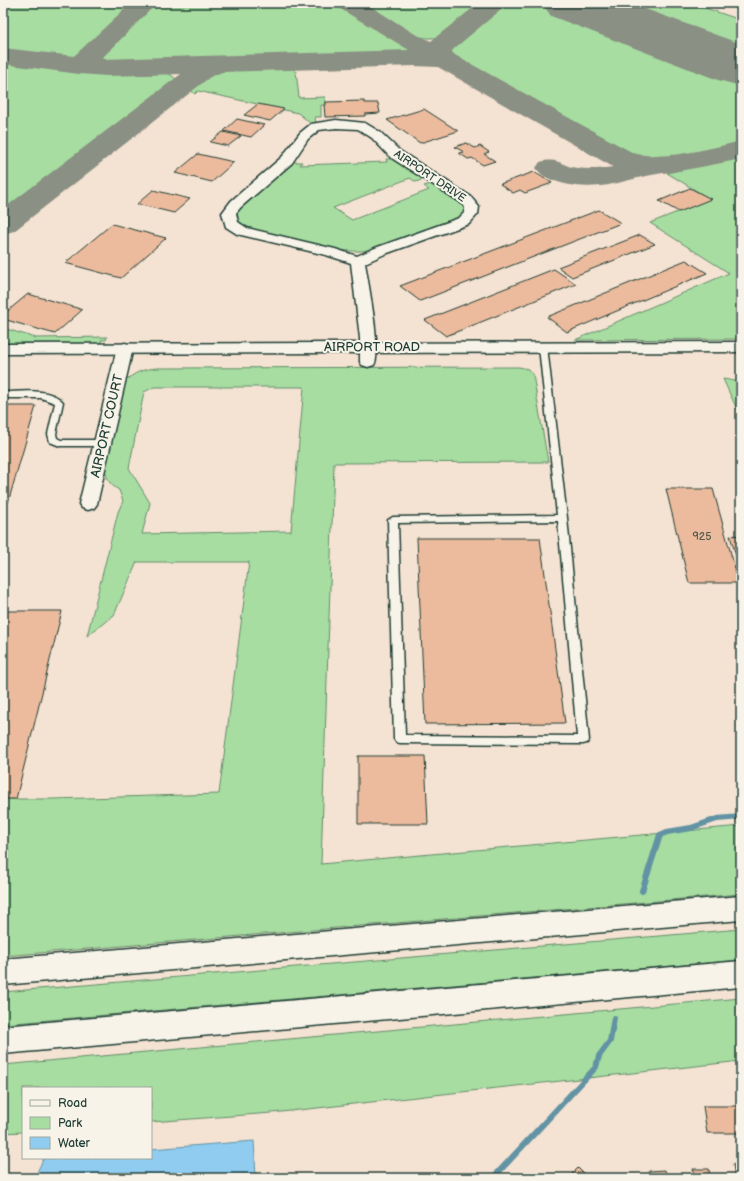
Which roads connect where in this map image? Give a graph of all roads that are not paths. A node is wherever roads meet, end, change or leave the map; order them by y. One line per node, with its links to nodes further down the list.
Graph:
1 (358, 261): 1 (street, AIRPORT DRIVE); 5 (street)
2 (741, 347): 6 (main road, AIRPORT ROAD)
3 (3, 349): 4 (main road, AIRPORT ROAD)
4 (123, 355): 5 (main road, AIRPORT ROAD); 8 (main road, AIRPORT ROAD); 10 (street, AIRPORT COURT)
5 (368, 355): 6 (main road, AIRPORT ROAD)
6 (545, 355): 7 (main road, AIRPORT ROAD); 12 (lane)
7 (741, 362)
8 (3, 363)
9 (3, 395): 10 (lane)
10 (102, 443): 11 (street, AIRPORT COURT)
11 (88, 504)
12 (562, 518): 12 (lane)
13 (741, 908): 14 (main road)
14 (3, 972)
15 (741, 974): 16 (main road)
16 (3, 1040)

